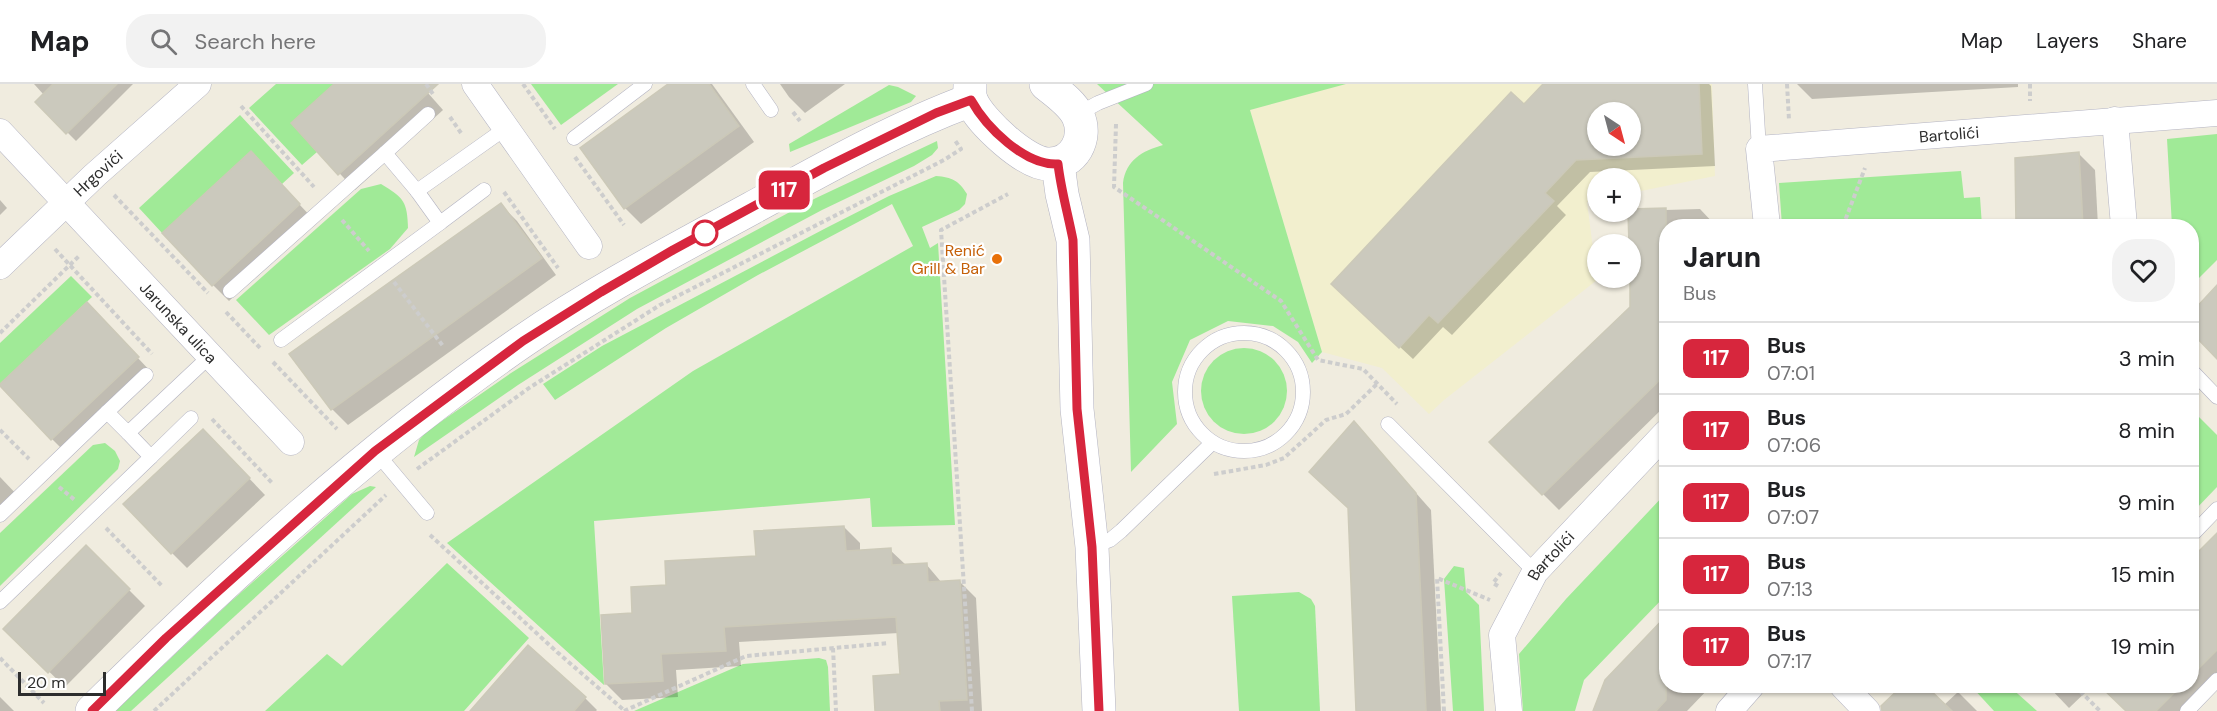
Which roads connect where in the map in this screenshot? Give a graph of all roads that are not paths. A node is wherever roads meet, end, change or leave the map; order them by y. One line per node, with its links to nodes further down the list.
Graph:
1 (198, 84): 22 (street, Hrgovići)
2 (475, 84): 14 (street)
3 (645, 84): 16 (lane)
4 (753, 84): 9 (lane)
5 (1046, 84): 12 (street)
6 (1146, 84): 12 (lane)
7 (1755, 84): 17 (lane)
8 (970, 92): 19 (street); 41 (street)
9 (771, 110)
10 (2217, 113): 13 (street, Bartolići)
11 (428, 114): 18 (lane)
12 (1078, 114): 19 (street)
13 (2115, 120): 17 (street, Bartolići); 24 (street)
14 (506, 128): 21 (lane); 26 (street)
15 (0, 132): 22 (street, Jarunska ulica)
16 (574, 138)
17 (1759, 149): 23 (street)
18 (385, 153): 21 (lane); 28 (lane)
19 (1058, 164): 47 (street)
20 (484, 190): 25 (lane)
21 (417, 191): 25 (lane)
22 (65, 203): 27 (street, Hrgovići); 30 (street, Jarunska ulica)
23 (1766, 219)
24 (2123, 219)
25 (440, 223): 29 (lane)
26 (589, 246)
27 (0, 266)
28 (230, 291)
29 (281, 340)
30 (210, 356): 37 (lane); 39 (street, Jarunska ulica)
31 (146, 375): 34 (lane)
32 (2199, 378): 33 (lane)
33 (2217, 397)
34 (107, 412): 37 (lane); 45 (lane)
35 (191, 418): 42 (lane)
36 (1388, 424): 48 (lane)
37 (128, 434): 42 (lane)
38 (1659, 440): 48 (street, Bartolići)
39 (291, 442)
40 (1212, 443): 40 (lane); 47 (lane)
41 (375, 451): 44 (lane); 53 (street)
42 (151, 457): 49 (lane)
43 (2217, 509): 46 (lane)
44 (427, 513)
45 (0, 515)
46 (2199, 528)
47 (1092, 547): 54 (street)
48 (1535, 572): 55 (street, Bartolići)
49 (0, 602)
50 (2217, 680): 58 (lane)
51 (1746, 693): 56 (street)
52 (1849, 693): 57 (street)
53 (92, 711)
54 (1099, 711)
55 (1509, 711)
56 (1729, 711)
57 (1867, 711)
58 (2187, 711)

